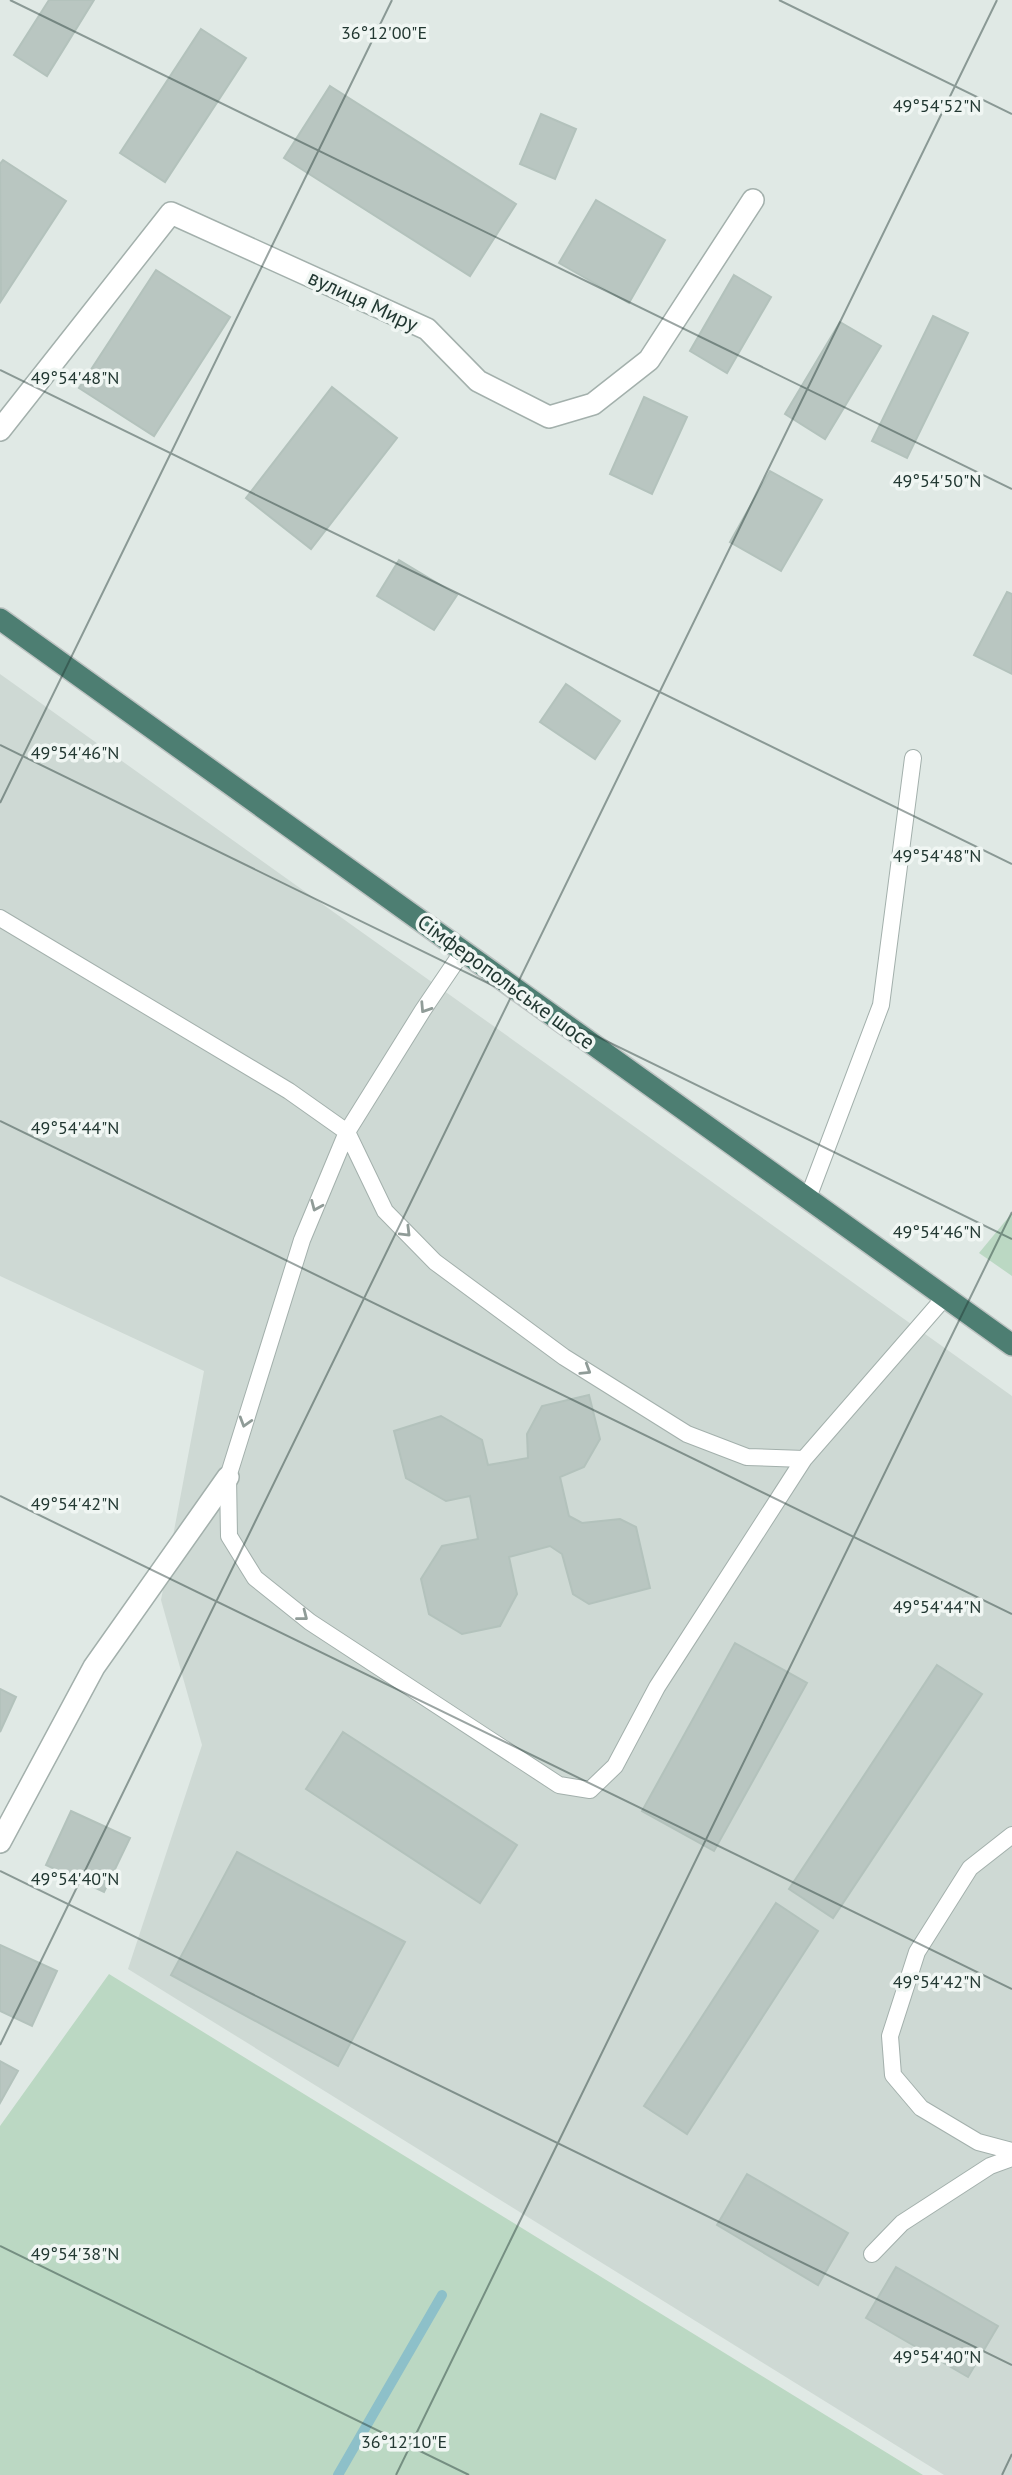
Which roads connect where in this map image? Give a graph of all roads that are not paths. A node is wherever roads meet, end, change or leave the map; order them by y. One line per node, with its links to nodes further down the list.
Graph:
1 (754, 201): 2 (street, вулиця Миру)
2 (0, 430)
3 (0, 619): 6 (highway, Сімферопольське шосе)
4 (913, 758): 8 (lane)
5 (0, 918): 7 (lane)
6 (463, 951): 7 (lane, one-way to 7); 8 (highway, Сімферопольське шосе)
7 (347, 1132): 11 (lane, one-way to 11); 12 (lane, one-way to 12)
8 (808, 1198): 9 (highway, Сімферопольське шосе)
9 (944, 1297): 10 (highway, Сімферопольське шосе); 11 (lane)
10 (1012, 1345)
11 (804, 1459): 12 (lane, one-way to 11)
12 (228, 1477): 14 (street)
13 (1012, 1835): 15 (lane)
14 (0, 1842)
15 (1012, 2151)
16 (1012, 2158): 17 (lane)
17 (872, 2254)

